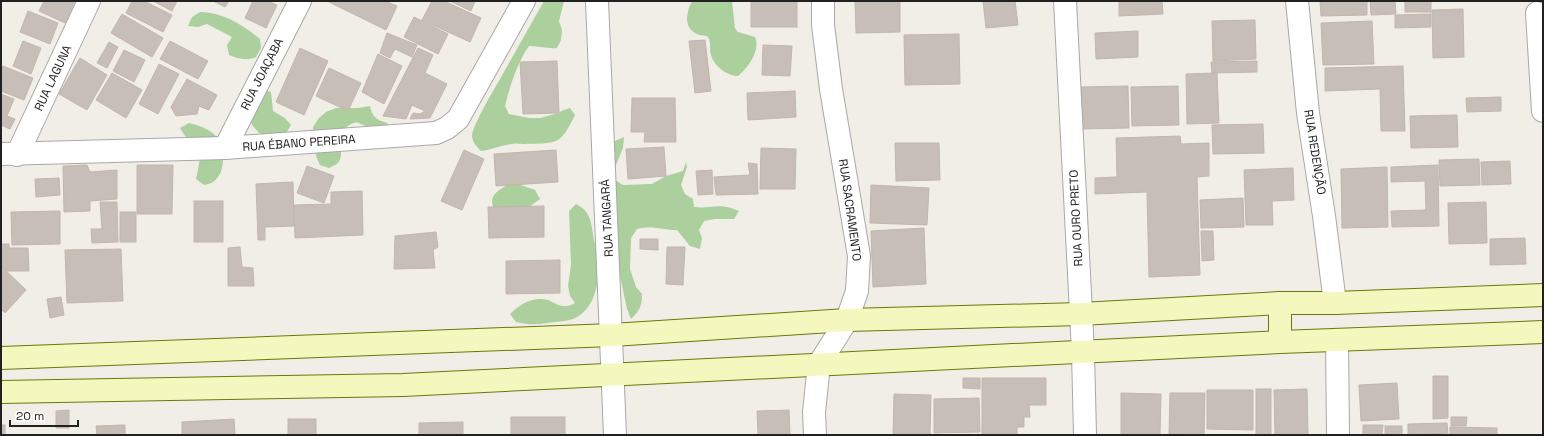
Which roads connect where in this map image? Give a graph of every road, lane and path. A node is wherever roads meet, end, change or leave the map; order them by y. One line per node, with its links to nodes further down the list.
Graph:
1 (89, 1): 11 (street, RUA LAGUNA)
2 (300, 1): 10 (street, RUA JOAÇABA)
3 (524, 1): 10 (street, RUA ÉBANO PEREIRA)
4 (597, 1): 18 (street, RUA TANGARÁ)
5 (823, 1): 16 (street, RUA SACRAMENTO)
6 (1065, 1): 15 (street, RUA OURO PRETO)
7 (1297, 1): 14 (street, RUA REDENÇÃO)
8 (1537, 13): 9 (street)
9 (1543, 110)
10 (225, 148): 11 (street, RUA ÉBANO PEREIRA)
11 (9, 154)
12 (1543, 295): 14 (main road)
13 (1280, 303): 14 (main road); 15 (main road); 20 (main road)
14 (1335, 303)
15 (1081, 314): 16 (main road); 21 (street, RUA OURO PRETO)
16 (847, 320): 18 (main road); 23 (street, RUA SACRAMENTO)
17 (1543, 332): 19 (main road)
18 (612, 336): 22 (main road); 24 (street, RUA TANGARÁ)
19 (1337, 340): 20 (main road); 29 (street)
20 (1280, 342): 21 (main road)
21 (1083, 352): 23 (main road); 28 (street, RUA OURO PRETO)
22 (1, 358)
23 (819, 364): 24 (main road); 27 (street, RUA SACRAMENTO)
24 (613, 375): 25 (main road); 26 (street, RUA TANGARÁ)
25 (1, 392)
26 (616, 435)
27 (815, 435)
28 (1085, 435)
29 (1338, 435)

